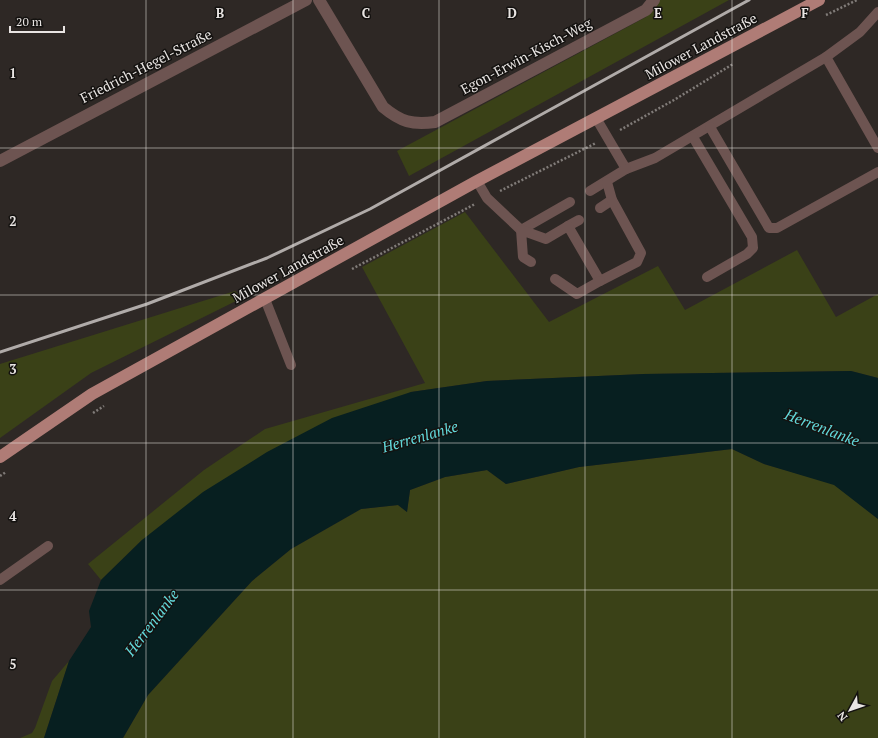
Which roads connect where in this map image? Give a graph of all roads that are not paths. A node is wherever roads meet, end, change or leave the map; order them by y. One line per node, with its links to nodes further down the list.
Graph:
1 (306, 0): 11 (street, Friedrich-Hegel-Straße)
2 (319, 0): 3 (street, Egon-Erwin-Kisch-Weg)
3 (654, 0)
4 (819, 0): 7 (main road, Milower Landstraße)
5 (878, 12): 6 (lane)
6 (826, 57): 8 (lane); 10 (lane)
7 (596, 118): 12 (lane); 14 (main road, Milower Landstraße)
8 (710, 127): 9 (lane); 13 (lane)
9 (693, 137): 12 (lane); 24 (lane)
10 (878, 148)
11 (0, 161)
12 (626, 169): 15 (lane)
13 (878, 172)
14 (477, 181): 22 (lane); 27 (main road, Milower Landstraße)
15 (607, 182): 16 (lane); 17 (lane)
16 (590, 191)
17 (612, 200): 19 (lane); 26 (lane)
18 (570, 202): 22 (lane)
19 (600, 208)
20 (579, 220): 21 (lane)
21 (568, 226): 22 (lane); 26 (lane)
22 (521, 230): 23 (lane)
23 (531, 262)
24 (707, 277)
25 (555, 280): 26 (lane)
26 (600, 281)
27 (265, 299): 28 (lane); 29 (main road, Milower Landstraße)
28 (291, 365)
29 (0, 457)
30 (48, 546): 31 (lane)
31 (0, 580)

